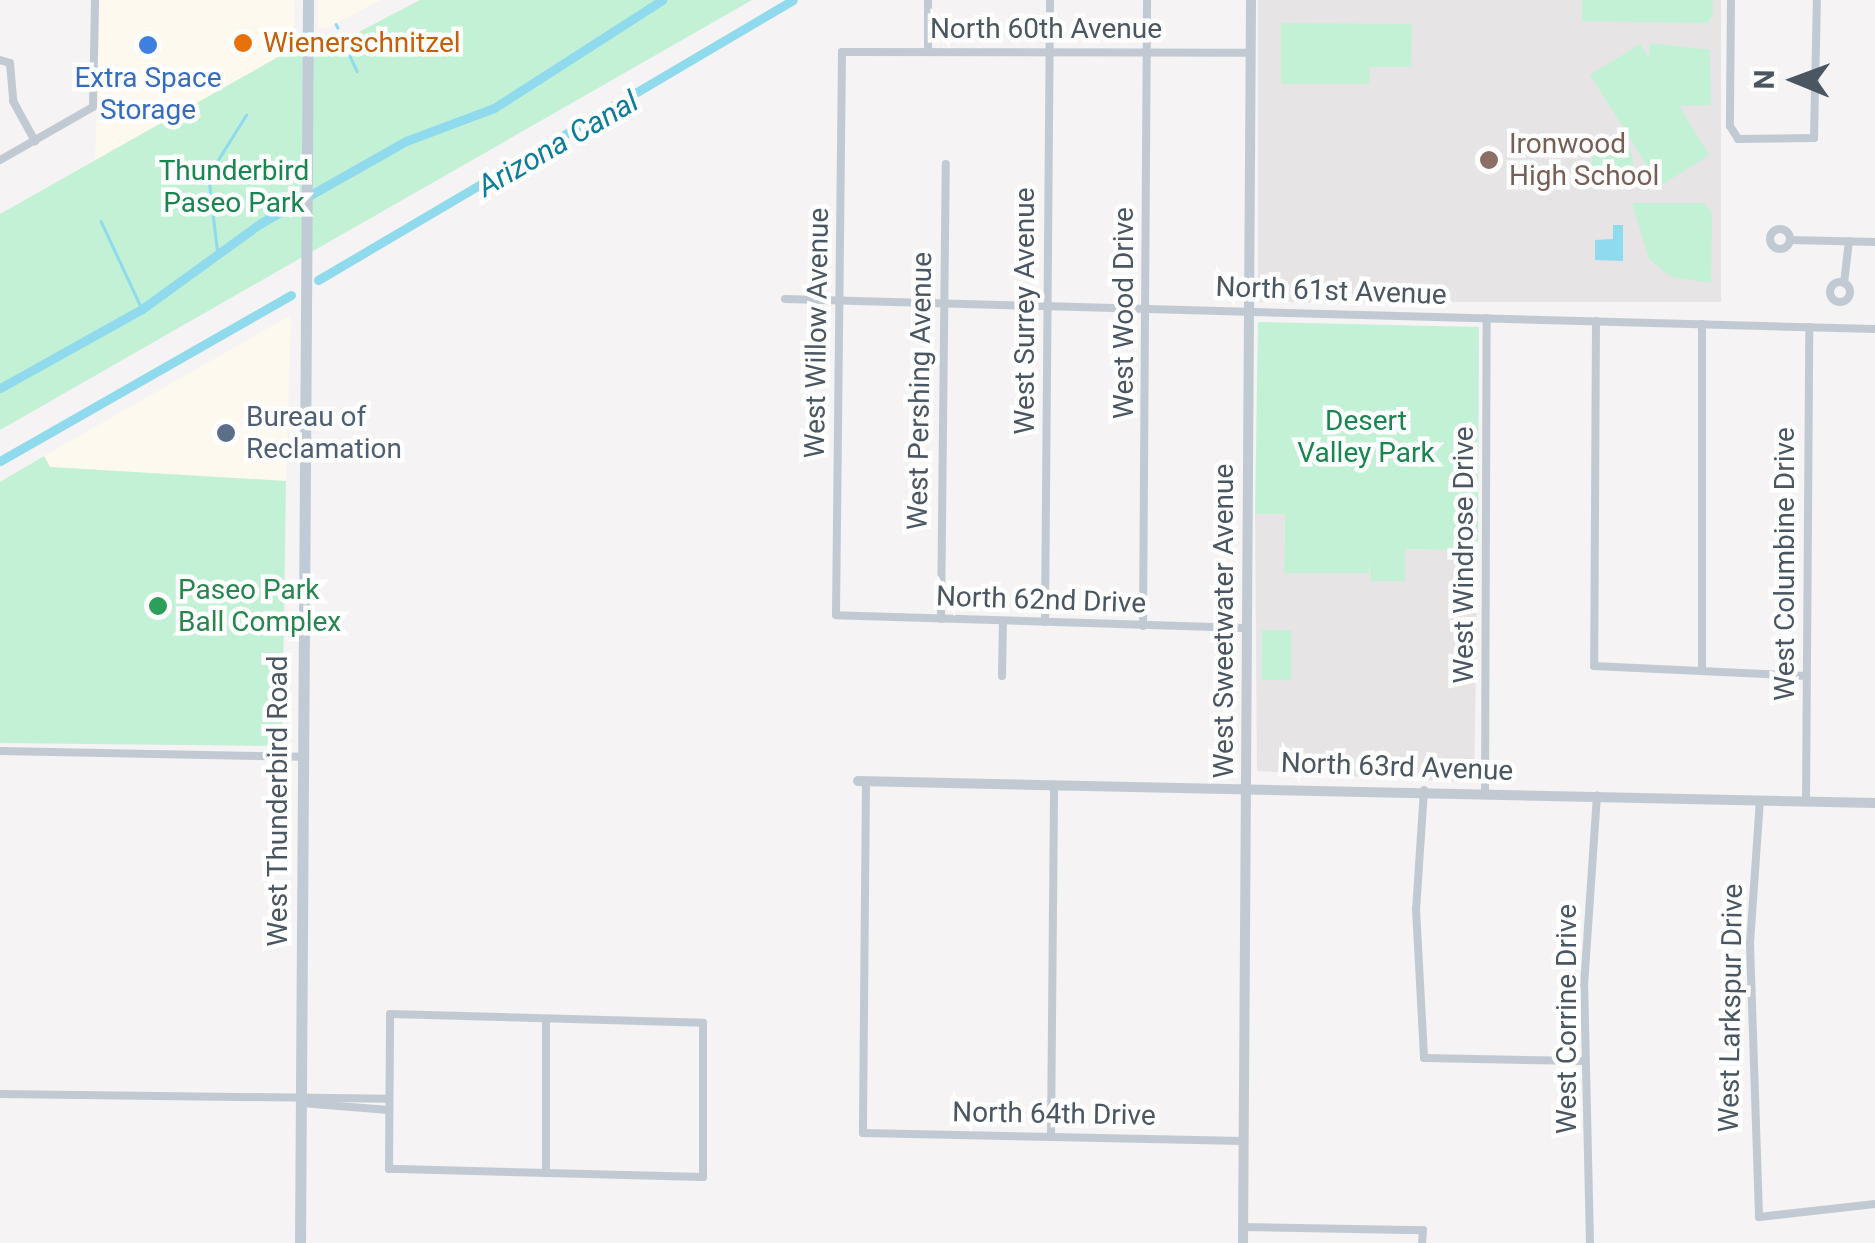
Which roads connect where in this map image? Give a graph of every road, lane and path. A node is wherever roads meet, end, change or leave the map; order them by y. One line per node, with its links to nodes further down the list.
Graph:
1 (95, 0): 15 (street)
2 (308, 0): 43 (main road, West Thunderbird Road)
3 (928, 0): 11 (street)
4 (1050, 0): 9 (street, West Surrey Avenue)
5 (1147, 0): 12 (street, West Wood Drive)
6 (1251, 0): 13 (street, West Sweetwater Avenue)
7 (1731, 0): 8 (street)
8 (1817, 0)
9 (1050, 51): 11 (street, North 60th Avenue); 12 (street, North 60th Avenue); 25 (street, West Surrey Avenue)
10 (842, 52): 11 (street, North 60th Avenue); 23 (street, West Willow Avenue)
11 (928, 52)
12 (1147, 52): 13 (street, North 60th Avenue); 26 (street, West Wood Drive)
13 (1250, 53): 27 (street, West Sweetwater Avenue)
14 (5, 62): 15 (street)
15 (35, 141): 16 (street)
16 (0, 160)
17 (946, 164): 24 (street, West Pershing Avenue)
18 (1790, 240): 19 (street)
19 (1849, 242): 20 (street); 21 (street)
20 (1875, 242)
21 (1844, 283)
22 (785, 299): 23 (street, North 61st Avenue)
23 (840, 300): 24 (street, North 61st Avenue); 33 (street, West Willow Avenue)
24 (944, 303): 25 (street, North 61st Avenue); 34 (street, West Pershing Avenue)
25 (1048, 306): 26 (street, North 61st Avenue); 36 (street, West Surrey Avenue)
26 (1147, 308): 27 (street, North 61st Avenue); 37 (street, West Wood Drive)
27 (1248, 310): 28 (street, North 61st Avenue); 38 (street, West Sweetwater Avenue)
28 (1487, 318): 29 (street, North 61st Avenue); 48 (street, West Windrose Drive)
29 (1596, 321): 30 (street, North 61st Avenue); 39 (street)
30 (1702, 324): 31 (street, North 61st Avenue); 39 (street)
31 (1808, 327): 32 (street, North 61st Avenue); 41 (street, West Columbine Drive)
32 (1875, 329)
33 (836, 615): 34 (street, North 62nd Drive)
34 (940, 620): 35 (street, North 62nd Drive)
35 (1003, 621): 36 (street, North 62nd Drive); 40 (street)
36 (1045, 622): 37 (street, North 62nd Drive)
37 (1144, 626): 38 (street, North 62nd Drive)
38 (1245, 628): 46 (street, West Sweetwater Avenue)
39 (1702, 670): 41 (street)
40 (1002, 676)
41 (1807, 676): 51 (street, West Columbine Drive)
42 (0, 751): 43 (street)
43 (304, 758): 58 (main road, West Thunderbird Road)
44 (862, 781): 45 (street, North 63rd Avenue); 61 (street, North 64th Drive)
45 (1054, 786): 46 (street, North 63rd Avenue); 61 (street)
46 (1246, 786): 47 (street, North 63rd Avenue); 62 (street, West Sweetwater Avenue)
47 (1424, 790): 48 (street, North 63rd Avenue); 54 (street)
48 (1486, 792): 49 (street, North 63rd Avenue)
49 (1596, 795): 50 (street, North 63rd Avenue); 54 (street, West Corrine Drive)
50 (1760, 800): 51 (street, North 63rd Avenue); 64 (street, West Larkspur Drive)
51 (1806, 802): 52 (street, North 63rd Avenue)
52 (1875, 804)
53 (546, 1020): 57 (street); 63 (street); 63 (street)
54 (1585, 1062): 69 (street, West Corrine Drive)
55 (0, 1094): 58 (street)
56 (352, 1099): 57 (street); 58 (street); 59 (street)
57 (389, 1100): 60 (street)
58 (301, 1103): 59 (street); 66 (main road, West Thunderbird Road)
59 (352, 1110): 60 (street)
60 (389, 1110): 63 (street)
61 (1051, 1137): 62 (street, North 64th Drive)
62 (1244, 1141): 65 (street, West Sweetwater Avenue)
63 (546, 1173)
64 (1875, 1204)
65 (1243, 1227): 67 (street, West Sweetwater Avenue); 68 (street)
66 (300, 1243)
67 (1243, 1243)
68 (1422, 1243)
69 (1590, 1243)

